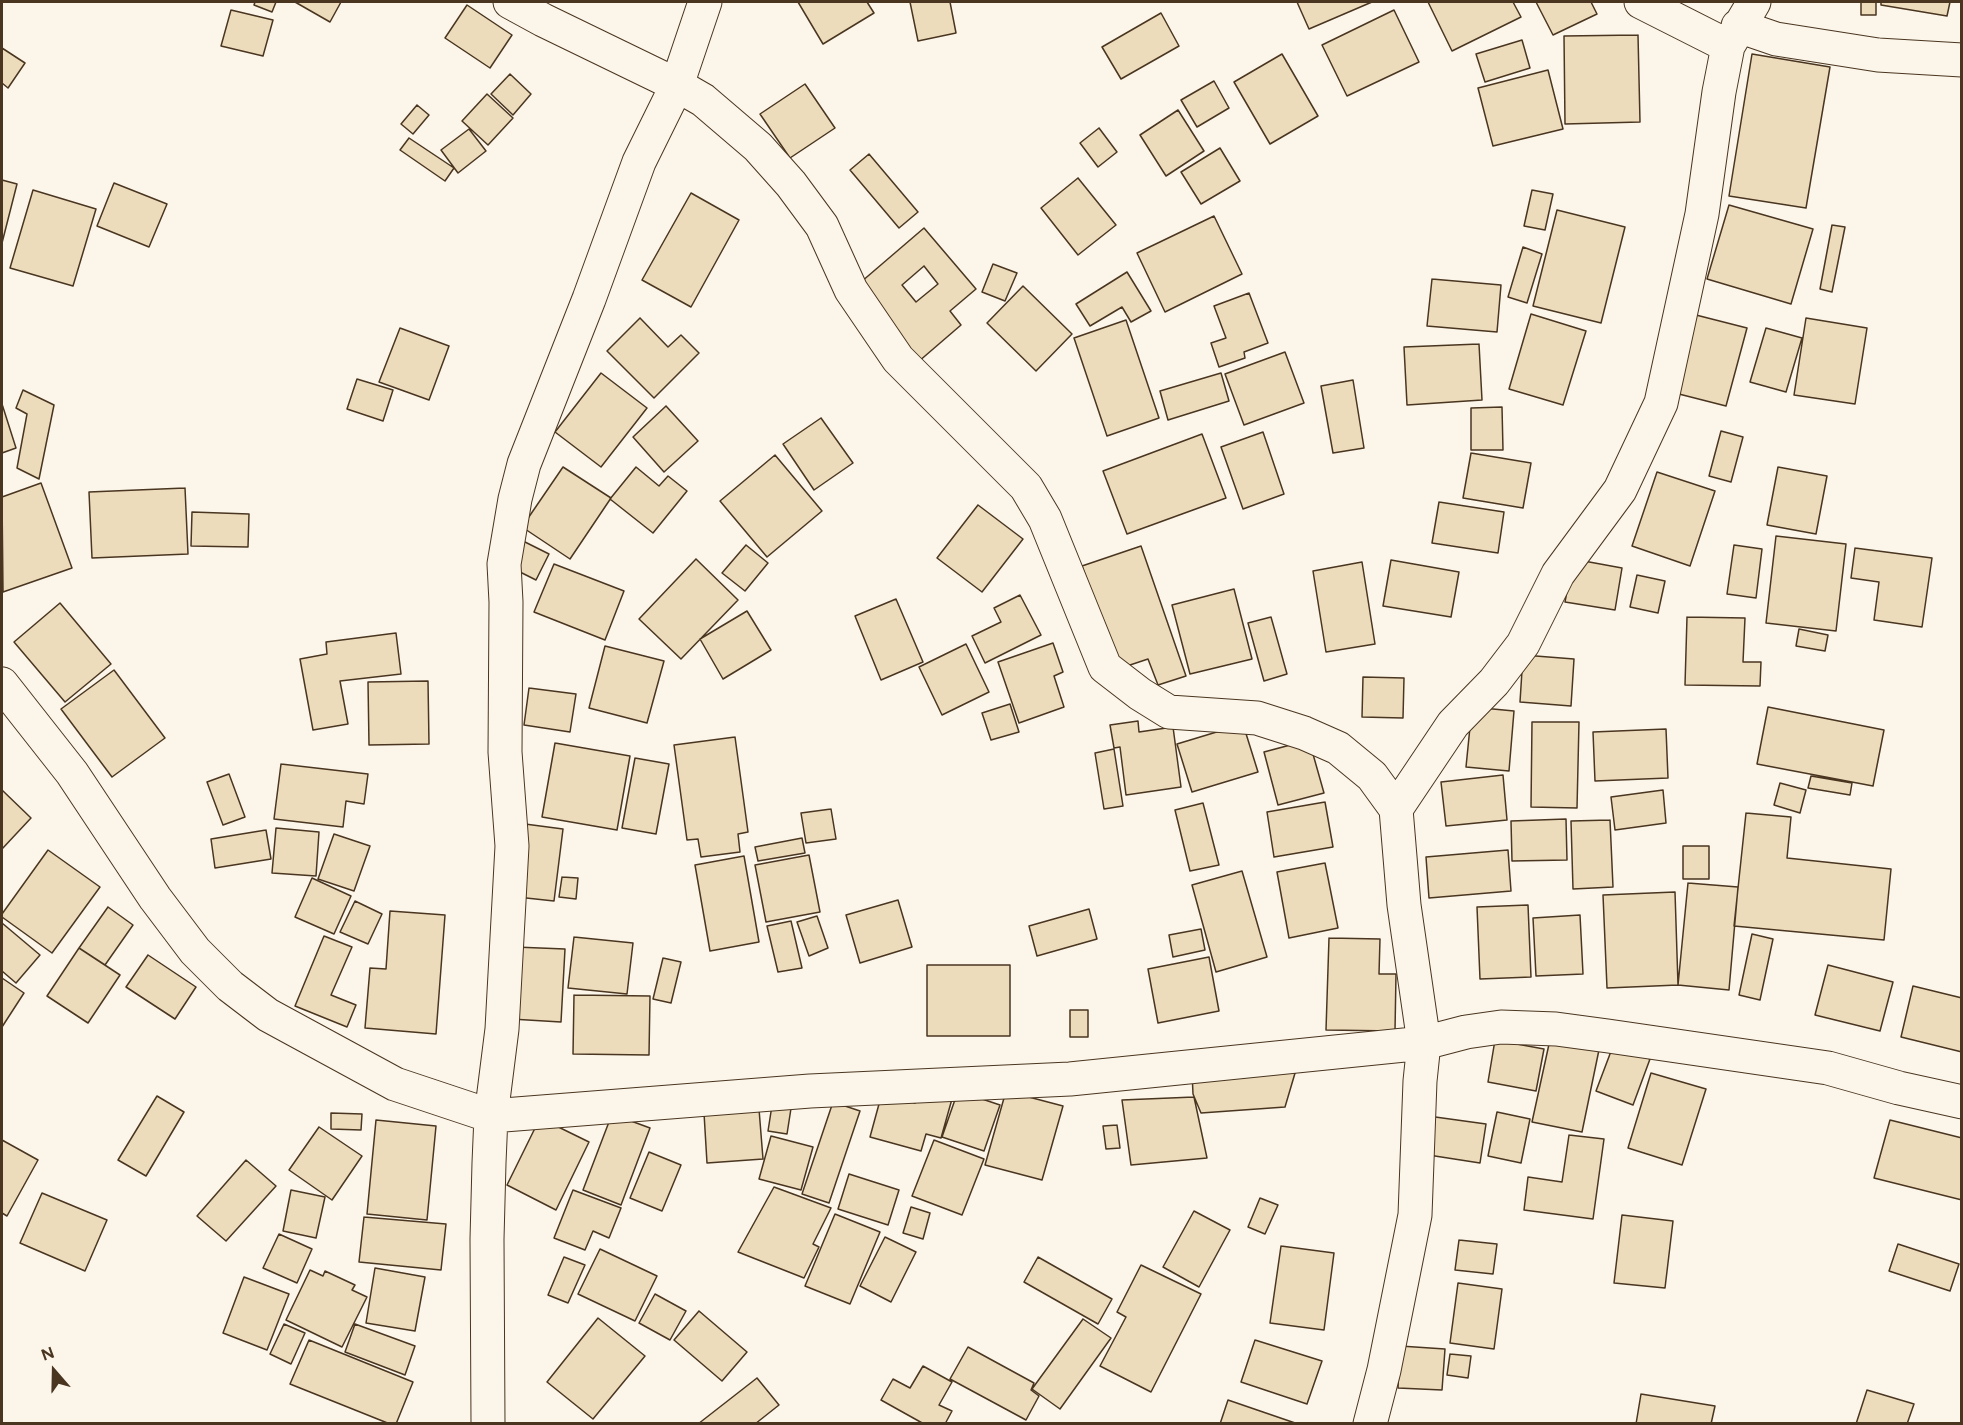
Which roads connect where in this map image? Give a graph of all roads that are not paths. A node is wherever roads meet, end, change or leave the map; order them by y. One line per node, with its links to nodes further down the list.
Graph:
1 (510, 2): 6 (street)
2 (705, 2): 6 (street)
3 (1641, 2): 4 (street)
4 (1740, 24): 5 (street); 8 (street)
5 (1962, 60)
6 (677, 85): 8 (street); 11 (street)
7 (2, 684): 11 (street)
8 (1396, 809): 9 (street)
9 (1424, 1042): 10 (street); 11 (street); 13 (street)
10 (1962, 1102)
11 (491, 1116): 12 (street)
12 (488, 1424)
13 (1370, 1424)

